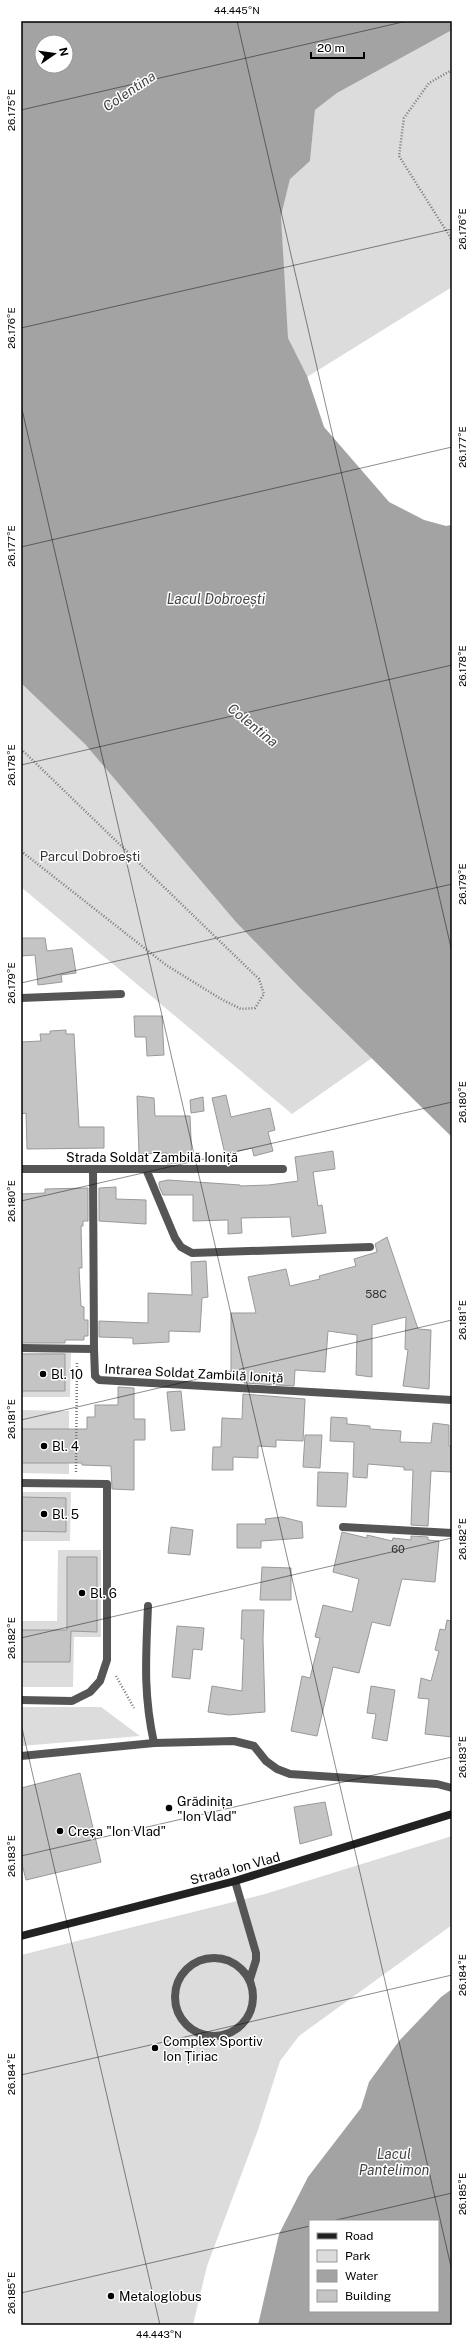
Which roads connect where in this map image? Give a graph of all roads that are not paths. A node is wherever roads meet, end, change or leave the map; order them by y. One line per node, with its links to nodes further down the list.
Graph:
1 (121, 994): 2 (street)
2 (21, 998)
3 (21, 1169): 4 (street, Strada Soldat Zambilă Ioniță)
4 (93, 1169): 5 (street, Strada Soldat Zambilă Ioniță); 9 (street, Intrarea Soldat Zambilă Ioniță)
5 (146, 1169): 6 (street, Strada Soldat Zambilă Ioniță); 7 (street)
6 (283, 1169)
7 (370, 1247)
8 (21, 1348): 9 (street)
9 (94, 1349): 10 (street, Intrarea Soldat Zambilă Ioniță)
10 (452, 1400)
11 (21, 1483): 15 (street)
12 (343, 1527): 13 (street)
13 (452, 1533)
14 (148, 1606): 16 (street)
15 (21, 1700)
16 (154, 1743): 17 (street); 18 (street)
17 (21, 1756)
18 (452, 1788)
19 (452, 1814): 20 (street, Strada Ion Vlad)
20 (235, 1881): 21 (street, Strada Ion Vlad); 22 (street)
21 (21, 1936)
22 (250, 1979): 22 (street)

